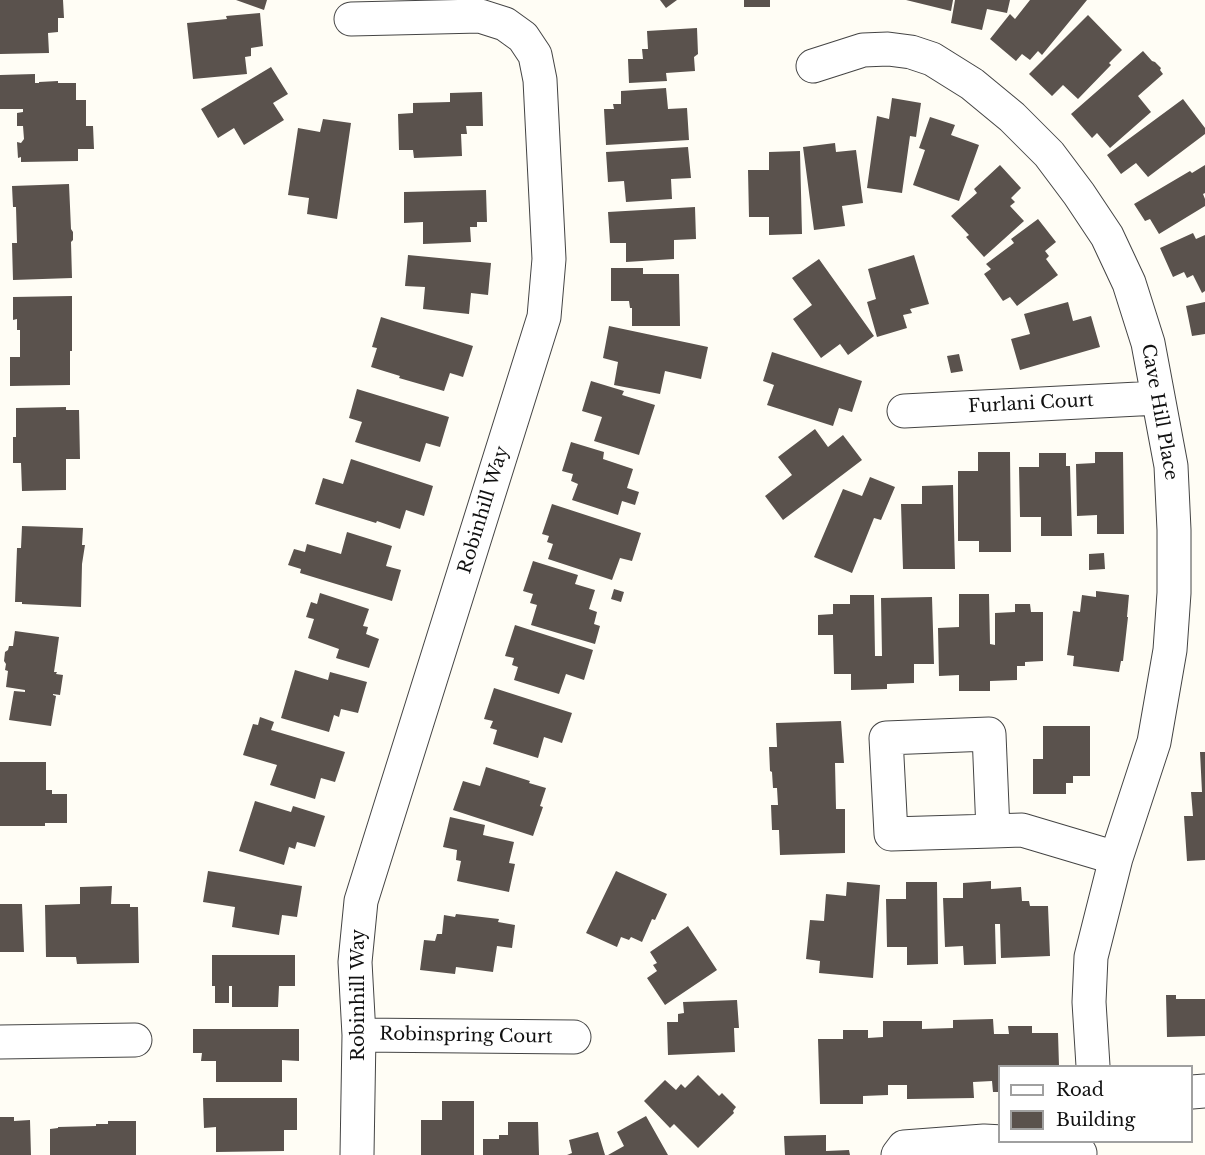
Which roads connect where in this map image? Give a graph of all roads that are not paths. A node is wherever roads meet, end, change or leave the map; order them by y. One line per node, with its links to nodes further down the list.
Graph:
1 (351, 19): 7 (street, Robinhill Way)
2 (813, 66): 3 (street, Cave Hill Place)
3 (1158, 398): 4 (street, Furlani Court); 6 (street, Cave Hill Place)
4 (904, 411)
5 (993, 831): 6 (street)
6 (1116, 858): 11 (street, Cave Hill Place)
7 (359, 1035): 8 (street, Robinspring Court); 14 (street, Robinhill Way)
8 (574, 1037)
9 (135, 1040): 10 (street)
10 (0, 1042)
11 (1093, 1065)
12 (981, 1148): 13 (street); 15 (street)
13 (1081, 1150)
14 (357, 1155)
15 (898, 1155)

